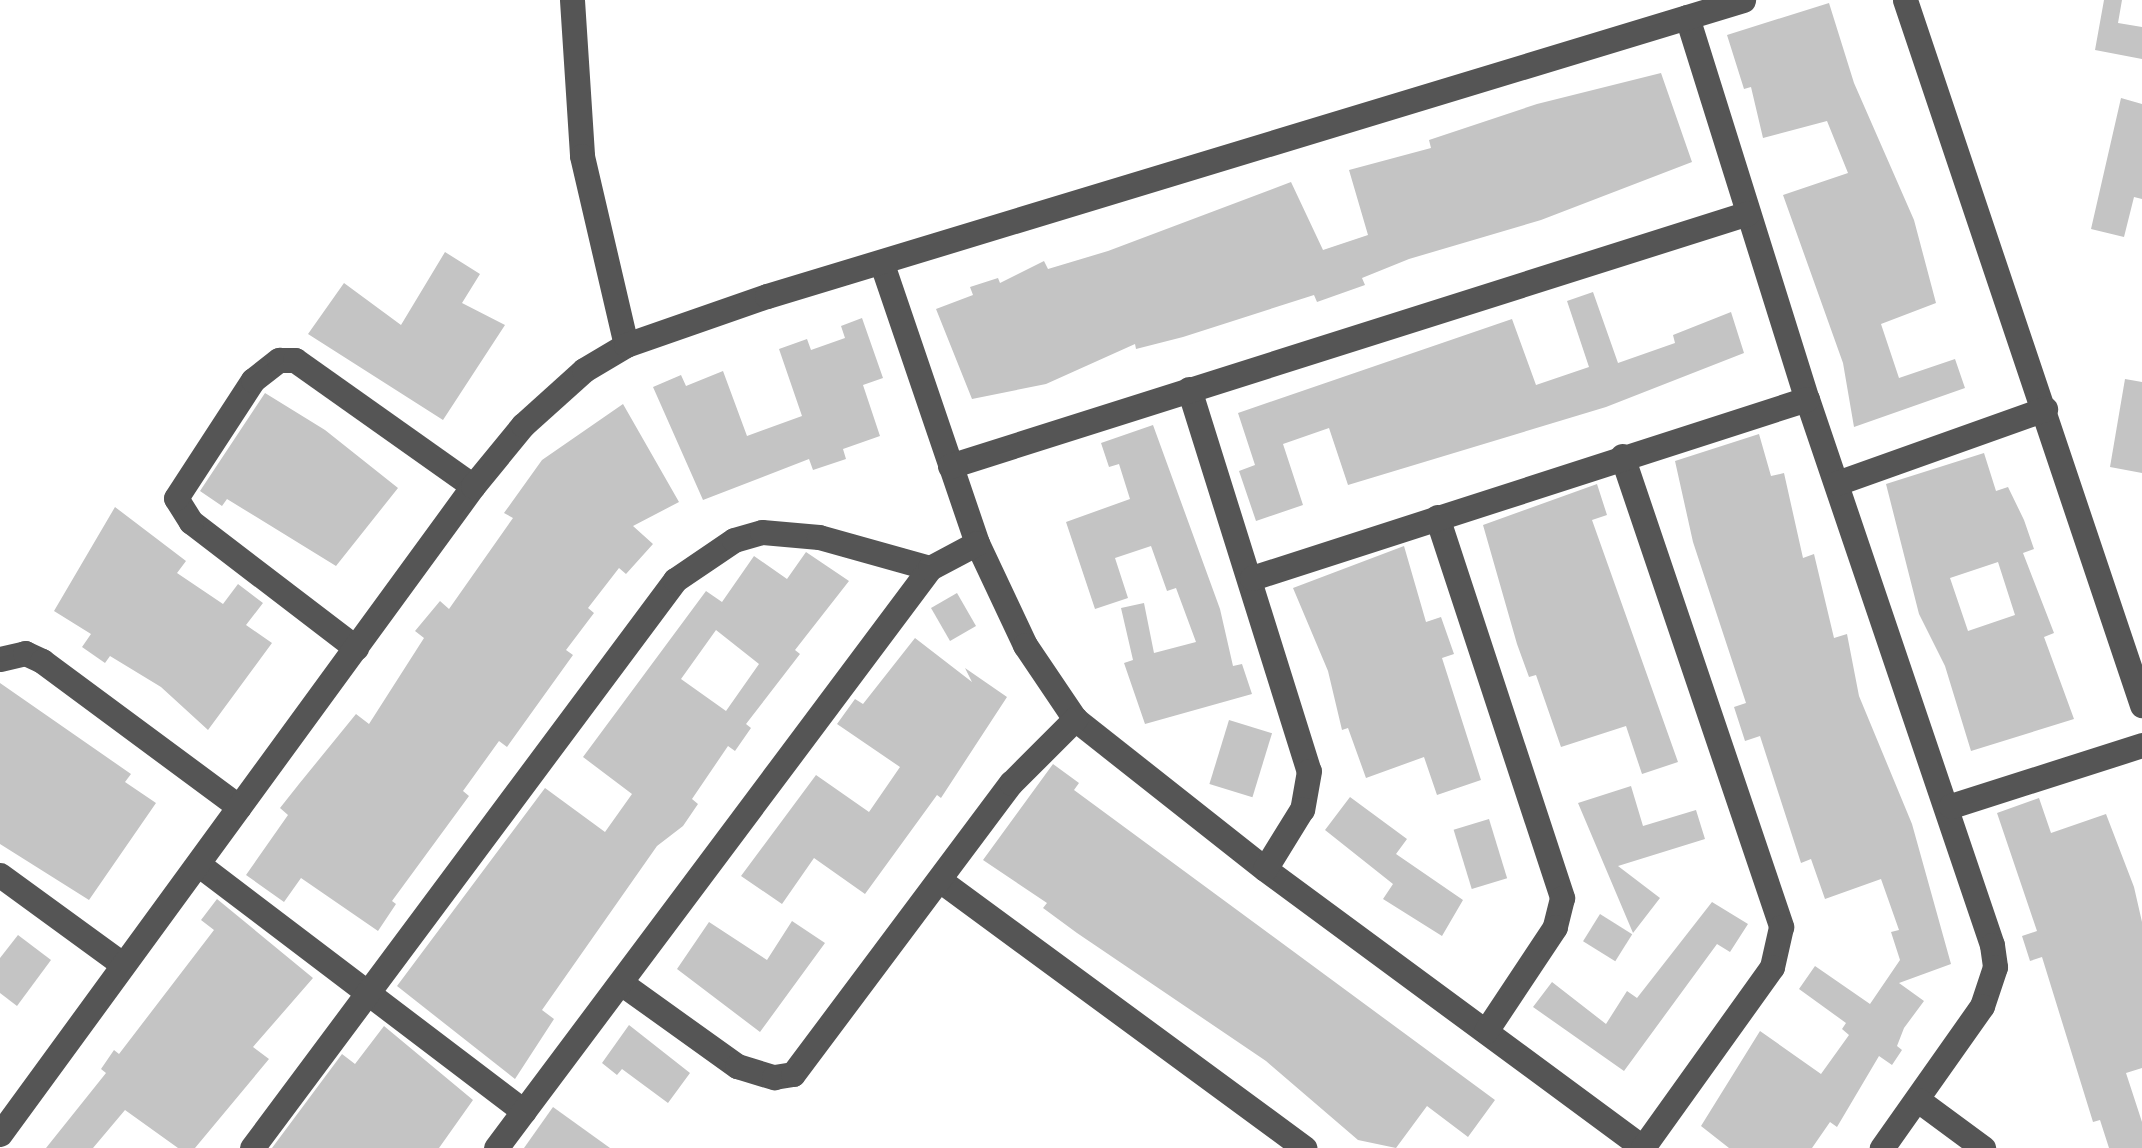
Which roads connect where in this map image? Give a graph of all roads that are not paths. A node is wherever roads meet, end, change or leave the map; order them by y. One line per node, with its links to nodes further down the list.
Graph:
1 (572, 0): 7 (street)
2 (1743, 0): 4 (street)
3 (1905, 0): 10 (street)
4 (1688, 18): 5 (street); 6 (street)
5 (1748, 213): 8 (street); 9 (street)
6 (882, 264): 7 (street); 12 (street)
7 (626, 345): 14 (street)
8 (1189, 389): 12 (street); 18 (street)
9 (1807, 399): 11 (street); 13 (street)
10 (2045, 409): 13 (street); 21 (street)
11 (1622, 456): 15 (street); 37 (street)
12 (950, 466): 16 (street)
13 (1837, 483): 24 (street)
14 (473, 486): 19 (street); 19 (street)
15 (1437, 518): 18 (street); 33 (street)
16 (977, 543): 17 (street); 22 (street)
17 (930, 568): 31 (street); 32 (street)
18 (1252, 578): 27 (street)
19 (356, 648): 25 (street)
20 (0, 659): 25 (street)
21 (2142, 705)
22 (1075, 719): 27 (street); 29 (street)
23 (2142, 745): 24 (street)
24 (1951, 806): 34 (street)
25 (239, 807): 26 (street)
26 (198, 864): 30 (street); 32 (street)
27 (1265, 869): 33 (street)
28 (0, 875): 30 (street)
29 (941, 881): 31 (street); 40 (street)
30 (122, 964): 36 (street)
31 (621, 983): 35 (street)
32 (367, 992): 35 (street); 38 (street)
33 (1486, 1032): 37 (street)
34 (1918, 1100): 41 (street); 42 (street)
35 (524, 1110): 39 (street)
36 (0, 1134)
37 (1644, 1147)
38 (252, 1148)
39 (496, 1148)
40 (1304, 1148)
41 (1882, 1148)
42 (1983, 1148)

